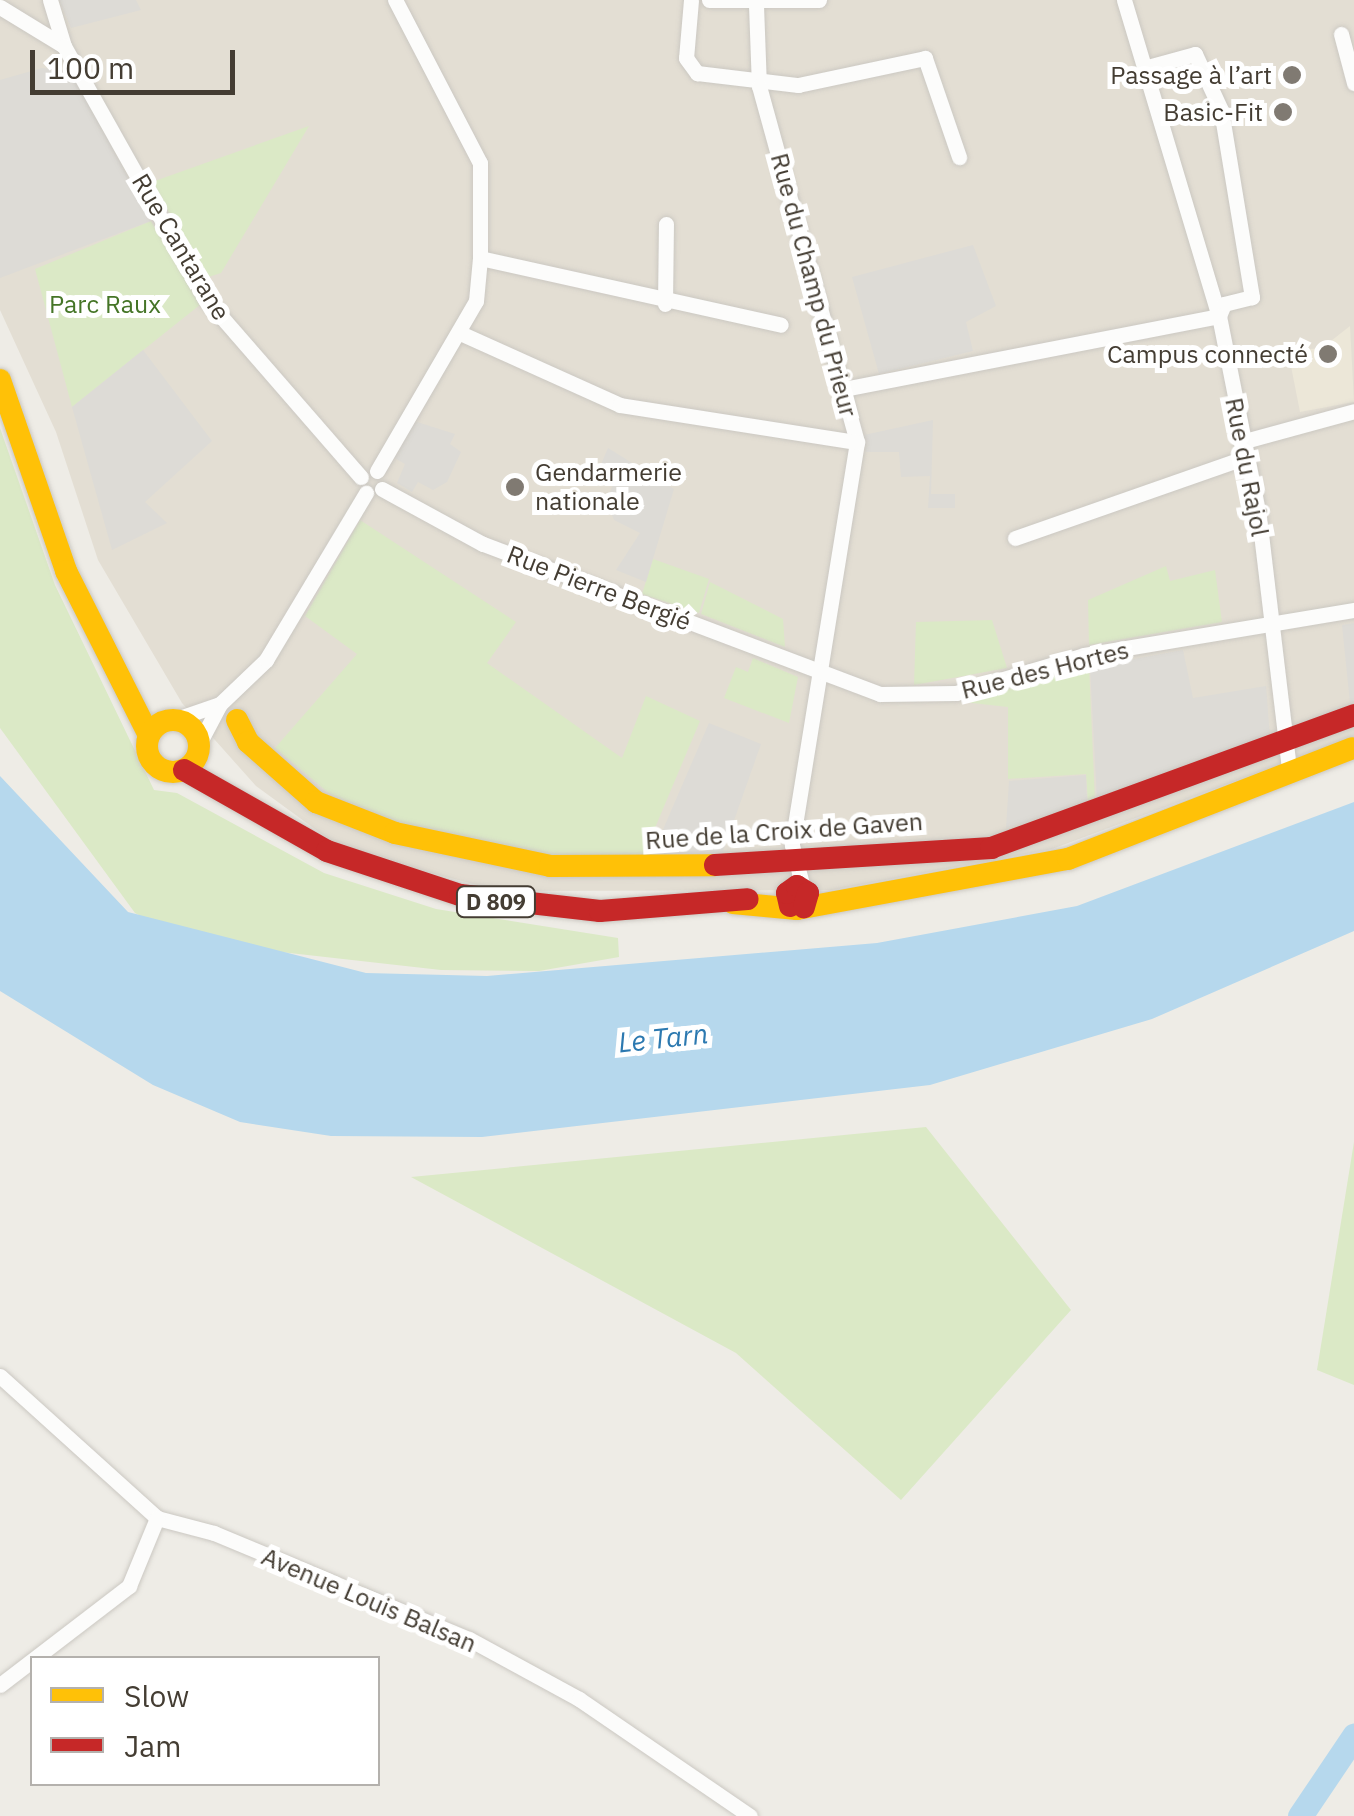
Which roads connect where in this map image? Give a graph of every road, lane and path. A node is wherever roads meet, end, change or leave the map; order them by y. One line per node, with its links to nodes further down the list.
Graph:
1 (50, 0): 10 (street, Rue Cantarane)
2 (395, 0): 16 (street)
3 (691, 0): 13 (street)
4 (709, 0): 7 (street)
5 (819, 0): 7 (street)
6 (1124, 0): 11 (street, Rue du Rajol)
7 (756, 5): 13 (street, Rue du Champ du Prieur)
8 (0, 7): 10 (street, Rue Cantarane)
9 (1341, 34): 12 (street)
10 (64, 46): 26 (street, Rue Cantarane)
11 (1144, 68): 18 (street, Rue du Rajol); 18 (street)
12 (1354, 83)
13 (759, 86): 14 (street); 22 (street, Rue du Champ du Prieur)
14 (959, 157)
15 (666, 224): 17 (street)
16 (480, 258): 17 (street); 20 (street)
17 (665, 304): 19 (street)
18 (1218, 316): 22 (street); 25 (street, Rue du Rajol)
19 (781, 325)
20 (460, 333): 24 (street); 26 (street)
21 (0, 380): 30 (main road)
22 (844, 389): 24 (street, Rue du Champ du Prieur)
23 (1354, 412): 25 (street)
24 (857, 442): 31 (street, Rue du Champ du Prieur)
25 (1243, 450): 27 (street); 29 (street, Rue du Rajol)
26 (370, 486): 31 (street, Rue Pierre Bergié); 32 (street)
27 (1015, 538)
28 (1354, 610): 29 (street, Rue des Hortes)
29 (1269, 623): 31 (street, Rue des Hortes); 37 (street, Rue du Rajol)
30 (95, 631): 34 (main road); 36 (main road)
31 (822, 673): 47 (street, Rue du Champ du Prieur)
32 (220, 704): 34 (street); 38 (street)
33 (1354, 716): 37 (main road, Rue de la Croix de Gaven)
34 (172, 719): 36 (main road); 38 (main road)
35 (237, 720): 47 (main road, Rue de la Croix de Gaven)
36 (149, 735): 41 (main road)
37 (1283, 736): 40 (street, Rue du Rajol); 44 (main road, Rue de la Croix de Gaven)
38 (200, 745): 41 (main road); 43 (main road, D 809)
39 (1353, 748): 40 (main road, D 809); 42 (main road, D 809)
40 (1289, 768): 42 (main road, D 809)
41 (184, 770): 43 (main road, D 809)
42 (1216, 802): 45 (main road, D 809)
43 (275, 821): 49 (main road, D 809)
44 (1028, 836): 46 (street); 47 (main road, Rue de la Croix de Gaven)
45 (1091, 848): 46 (main road, D 809); 48 (main road, D 809)
46 (1039, 857): 48 (main road, D 809)
47 (795, 862): 49 (street, Rue du Champ du Prieur)
48 (997, 871): 49 (main road, D 809)
49 (797, 896)
50 (0, 1376): 51 (street, Avenue Louis Balsan)
51 (157, 1518): 52 (street); 55 (street, Avenue Louis Balsan)
52 (38, 1656)
53 (30, 1662): 54 (street)
54 (0, 1685)
55 (750, 1816)

